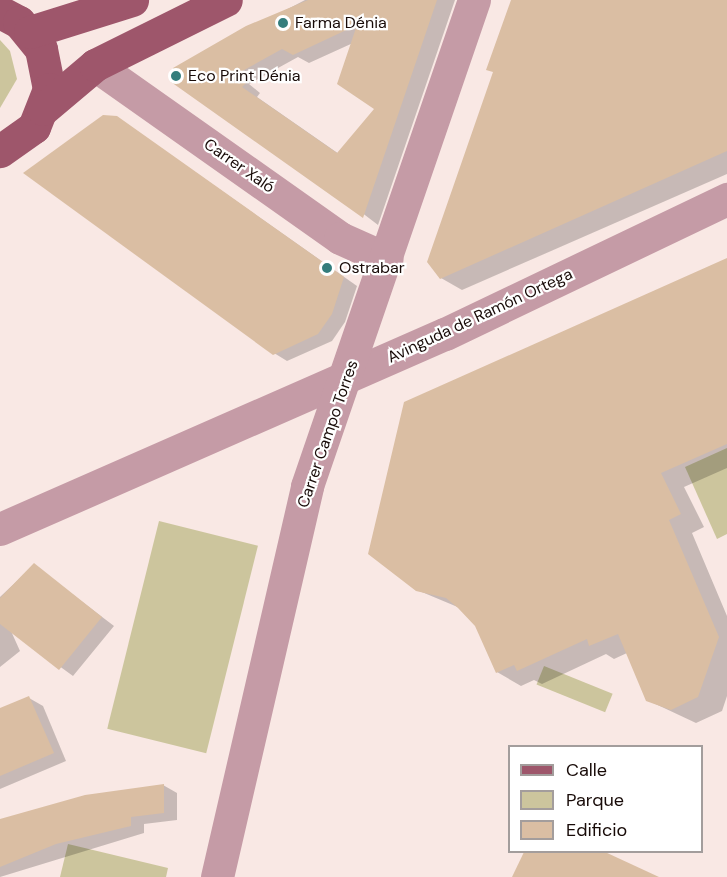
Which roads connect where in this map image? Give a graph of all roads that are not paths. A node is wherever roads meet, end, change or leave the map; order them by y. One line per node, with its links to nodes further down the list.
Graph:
1 (226, 0): 5 (main road)
2 (474, 0): 9 (street, Carrer Campo Torres)
3 (128, 1): 4 (main road)
4 (10, 15): 6 (main road)
5 (95, 64): 6 (main road); 9 (street, Carrer Xaló)
6 (43, 110): 7 (main road)
7 (0, 151)
8 (727, 199): 10 (street, Avinguda de Ramón Ortega)
9 (387, 259): 10 (street, Carrer Campo Torres)
10 (348, 376): 11 (street, Avinguda de Ramón Ortega); 12 (street, Carrer Campo Torres)
11 (0, 529)
12 (217, 877)

